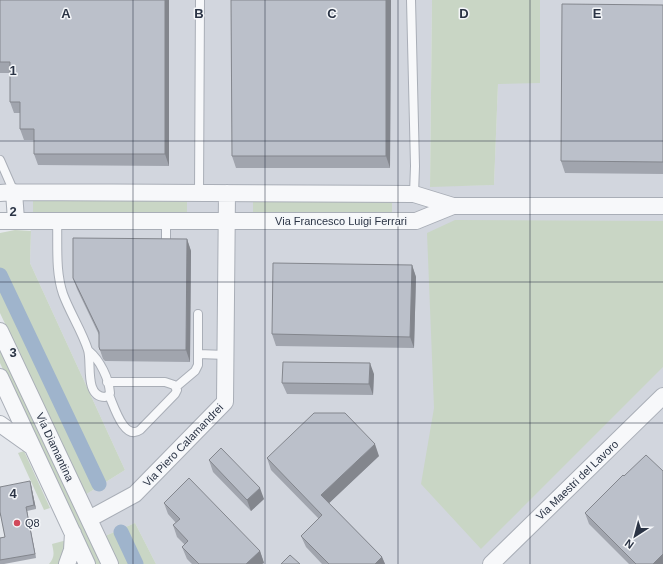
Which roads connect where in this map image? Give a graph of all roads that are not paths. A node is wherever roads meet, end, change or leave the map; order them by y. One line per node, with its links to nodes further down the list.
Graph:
1 (200, 0): 5 (lane)
2 (412, 0): 7 (lane)
3 (0, 160): 4 (lane)
4 (7, 192): 5 (street, Via Francesco Luigi Ferrari); 10 (street, Via Francesco Luigi Ferrari)
5 (199, 193): 6 (street, Via Francesco Luigi Ferrari)
6 (227, 193): 7 (street, Via Francesco Luigi Ferrari); 13 (street)
7 (414, 194): 8 (street, Via Francesco Luigi Ferrari)
8 (453, 206): 9 (street, Via Francesco Luigi Ferrari); 13 (street, Via Francesco Luigi Ferrari)
9 (663, 206)
10 (8, 220): 11 (street, Via Francesco Luigi Ferrari)
11 (57, 220): 12 (street, Via Francesco Luigi Ferrari); 17 (lane)
12 (166, 220): 13 (street, Via Francesco Luigi Ferrari); 14 (lane)
13 (227, 220): 19 (street, Via Piero Calamandrei)
14 (166, 242)
15 (198, 314): 18 (lane)
16 (0, 331): 27 (street, Via Diamantina)
17 (89, 351): 21 (lane); 23 (lane)
18 (198, 354): 19 (lane); 22 (lane)
19 (226, 354): 27 (street, Via Piero Calamandrei)
20 (0, 377): 26 (street, Via Diamantina)
21 (107, 382): 22 (lane); 23 (lane)
22 (176, 387): 23 (lane)
23 (109, 395)
24 (663, 396): 32 (street, Via Maestri del Lavoro)
25 (0, 424): 26 (street)
26 (33, 448): 28 (street, Via Diamantina)
27 (89, 519): 31 (street, Via Diamantina)
28 (73, 533): 29 (street); 30 (street, Via Diamantina)
29 (67, 564)
30 (88, 564)
31 (110, 564)
32 (491, 564)

